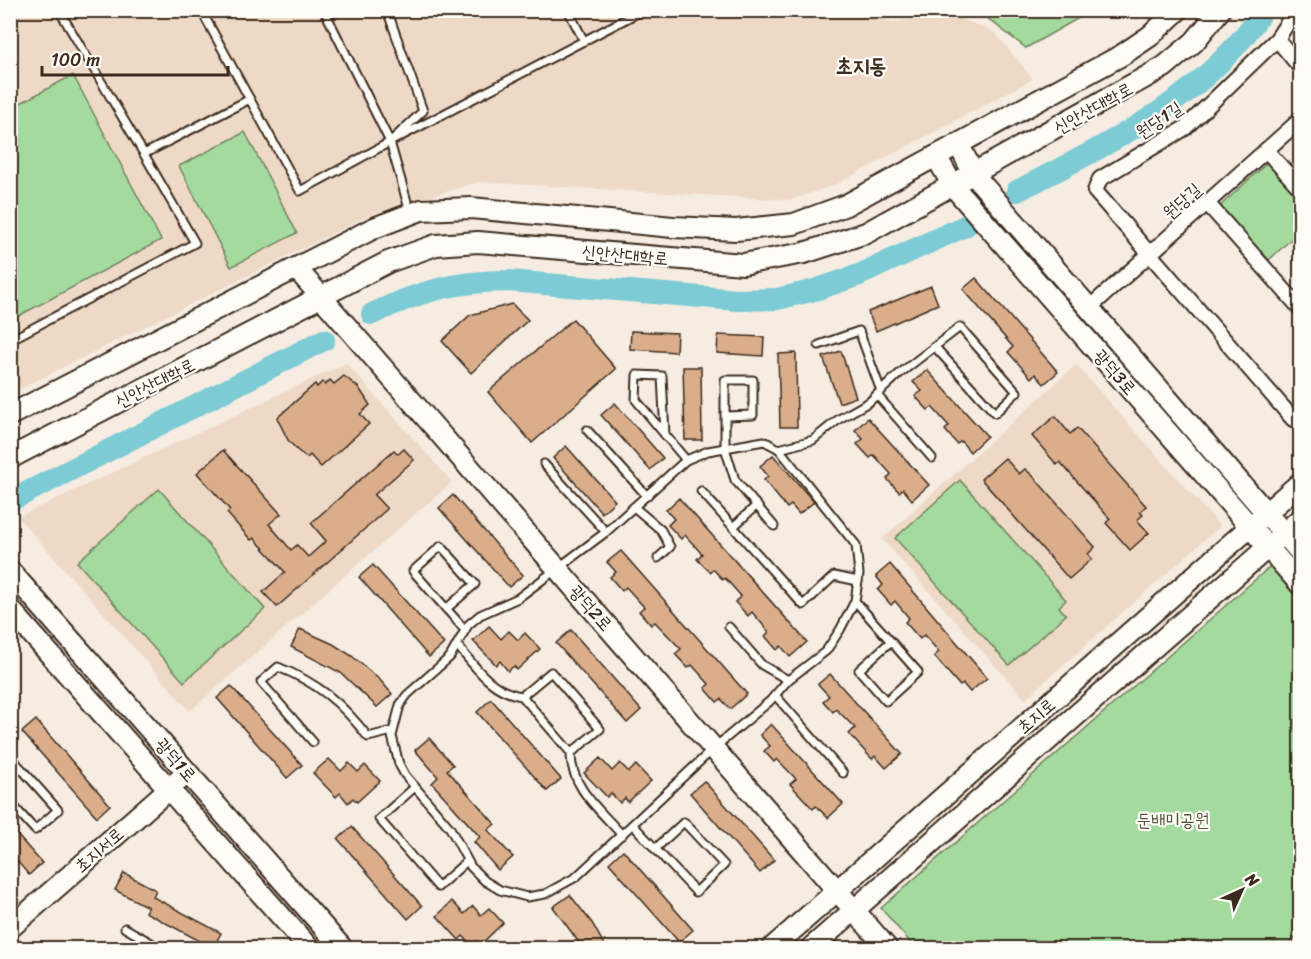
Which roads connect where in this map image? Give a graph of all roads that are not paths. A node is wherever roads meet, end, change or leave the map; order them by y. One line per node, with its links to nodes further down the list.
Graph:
1 (17, 10): 11 (lane)
2 (59, 10): 20 (lane)
3 (201, 10): 15 (lane)
4 (324, 10): 17 (lane)
5 (387, 10): 17 (lane)
6 (568, 10): 13 (lane)
7 (643, 10): 13 (lane)
8 (1178, 10): 18 (street, 신안산대학로)
9 (1220, 10): 22 (street, 신안산대학로)
10 (1296, 10): 12 (street, 원당1길)
11 (10, 14)
12 (1277, 39): 14 (street); 27 (street, 원당1길)
13 (584, 41): 17 (lane)
14 (1300, 67)
15 (250, 99): 17 (lane); 20 (lane)
16 (1300, 120): 19 (street, 원당길)
17 (390, 142): 26 (lane)
18 (959, 145): 21 (street, 신안산대학로); 22 (street, 광덕3로)
19 (1266, 150): 24 (street); 25 (street, 원당길)
20 (144, 154): 32 (lane)
21 (936, 156): 23 (street, 광덕3로); 26 (street, 신안산대학로)
22 (974, 175): 23 (street, 신안산대학로); 31 (street, 광덕3로)
23 (952, 186): 29 (street, 신안산대학로); 56 (street, 광덕3로)
24 (1300, 188)
25 (1207, 203): 27 (street, 원당길); 30 (street)
26 (411, 214): 28 (street, 신안산대학로)
27 (1150, 253): 31 (street, 원당길); 38 (street)
28 (296, 268): 29 (street, 광덕2로); 36 (street, 신안산대학로)
29 (321, 297): 43 (street, 신안산대학로); 62 (street, 광덕2로)
30 (1300, 308)
31 (1088, 309): 52 (street, 광덕3로)
32 (10, 340)
33 (819, 345): 35 (lane)
34 (935, 347): 34 (lane); 35 (lane)
35 (879, 393): 42 (lane); 44 (lane)
36 (10, 415)
37 (726, 416): 37 (lane); 41 (lane)
38 (1300, 421)
39 (587, 430): 49 (lane)
40 (665, 435): 40 (lane); 45 (lane)
41 (725, 447): 42 (lane); 45 (lane); 50 (lane)
42 (779, 449): 64 (lane)
43 (10, 458)
44 (932, 458)
45 (686, 460): 49 (lane)
46 (544, 464): 57 (lane)
47 (1300, 483): 52 (street, 초지로)
48 (701, 490): 55 (lane)
49 (647, 496): 51 (lane)
50 (757, 505): 54 (lane); 55 (lane)
51 (634, 507): 57 (lane); 61 (lane)
52 (1266, 513): 56 (street, 초지로); 58 (street, 광덕3로)
53 (1300, 519): 58 (street, 초지로)
54 (774, 526)
55 (733, 527): 64 (lane)
56 (1250, 527): 59 (street, 광덕3로); 90 (street, 초지로)
57 (606, 532): 62 (lane)
58 (1284, 533): 59 (street, 초지로); 60 (street, 광덕3로)
59 (1268, 547): 65 (street, 광덕3로); 91 (street, 초지로)
60 (1300, 552)
61 (658, 558)
62 (556, 567): 70 (lane); 78 (street, 광덕2로)
63 (10, 571): 81 (street, 광덕1로)
64 (858, 581): 66 (lane)
65 (1300, 584)
66 (855, 602): 71 (lane); 73 (lane)
67 (10, 609): 84 (street, 광덕1로)
68 (446, 609): 68 (lane); 70 (lane)
69 (729, 627): 73 (lane)
70 (465, 630): 72 (lane)
71 (890, 642): 71 (lane)
72 (457, 645): 75 (lane); 76 (lane)
73 (788, 680): 74 (lane)
74 (775, 695): 78 (lane); 82 (lane)
75 (522, 696): 79 (lane); 79 (lane)
76 (392, 731): 77 (lane); 83 (lane)
77 (313, 742)
78 (713, 749): 86 (lane); 90 (street, 광덕2로)
79 (571, 753): 87 (lane)
80 (10, 756): 85 (lane)
81 (187, 772): 84 (street, 초지서로); 96 (street, 광덕1로)
82 (843, 772)
83 (415, 787): 89 (lane); 89 (lane)
84 (169, 789): 92 (street, 초지서로); 95 (street, 광덕1로)
85 (10, 802)
86 (633, 825): 87 (lane); 88 (lane)
87 (622, 835): 89 (lane)
88 (655, 849): 88 (lane)
89 (467, 861)
90 (838, 891): 91 (street, 광덕2로); 97 (street, 초지로)
91 (854, 911): 98 (street, 초지로); 99 (street, 광덕2로)
92 (10, 928)
93 (125, 928): 94 (lane)
94 (160, 948)
95 (309, 948)
96 (342, 948)
97 (772, 948)
98 (811, 948)
99 (887, 948)

